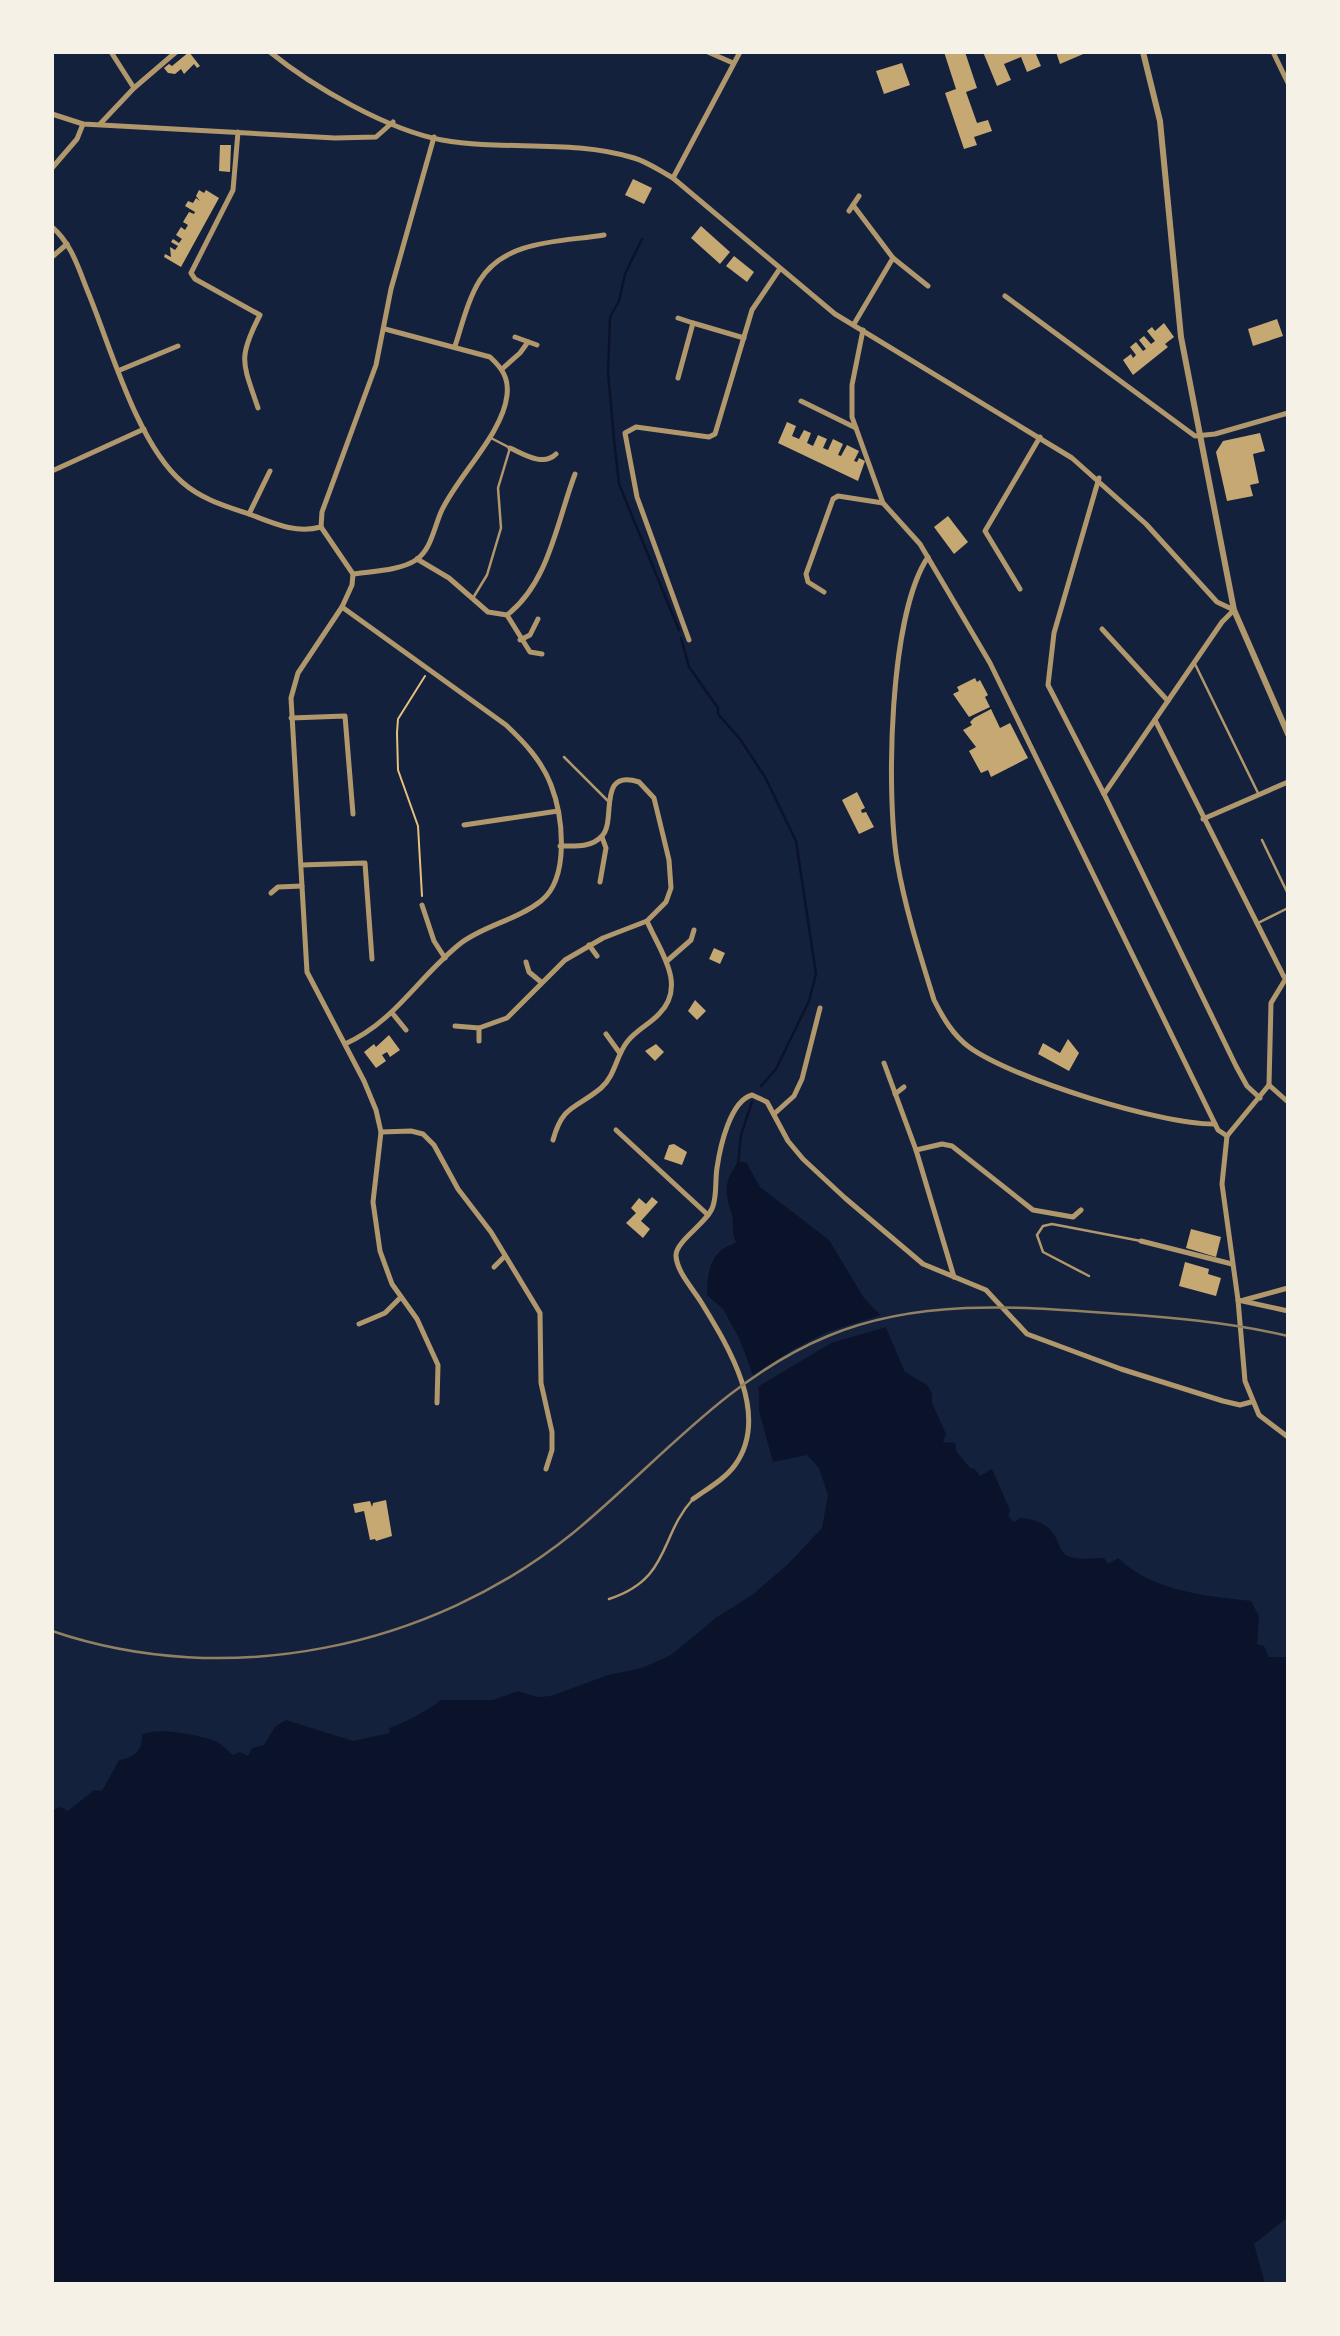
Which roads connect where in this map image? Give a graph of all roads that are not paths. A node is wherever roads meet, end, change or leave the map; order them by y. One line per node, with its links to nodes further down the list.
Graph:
1 (111, 52): 10 (street)
2 (176, 52): 10 (street)
3 (270, 52): 12 (street)
4 (708, 52): 8 (street)
5 (740, 52): 8 (street)
6 (1143, 52): 53 (street)
7 (1273, 52): 9 (street)
8 (733, 64): 18 (street)
9 (1287, 83)
10 (134, 88): 14 (street)
11 (52, 114): 13 (street)
12 (393, 122): 15 (street); 16 (street)
13 (83, 124): 14 (street); 17 (street)
14 (100, 124): 15 (street)
15 (238, 132): 31 (street)
16 (434, 137): 18 (street); 35 (street)
17 (52, 167)
18 (673, 178): 27 (street)
19 (859, 196): 20 (street)
20 (853, 205): 21 (street); 26 (street)
21 (849, 211)
22 (52, 227): 24 (street)
23 (604, 235): 42 (street)
24 (67, 244): 25 (street); 44 (street)
25 (52, 257)
26 (893, 258): 28 (street); 34 (street)
27 (779, 270): 34 (street); 38 (street)
28 (928, 286)
29 (1004, 296): 53 (street)
30 (267, 308): 31 (street)
31 (260, 315): 47 (street)
32 (678, 318): 33 (street)
33 (693, 323): 38 (street); 45 (street)
34 (854, 324): 36 (street)
35 (385, 329): 42 (street); 62 (street)
36 (863, 330): 49 (street); 52 (street)
37 (515, 337): 39 (street)
38 (744, 338): 74 (street)
39 (528, 342): 40 (street); 43 (street)
40 (537, 345)
41 (178, 346): 44 (street)
42 (455, 346): 43 (street)
43 (502, 369): 51 (street)
44 (120, 370): 50 (street)
45 (678, 378)
46 (801, 401): 49 (street)
47 (258, 408)
48 (1287, 413): 53 (street)
49 (856, 428): 60 (street)
50 (144, 429): 56 (street); 61 (street)
51 (488, 437): 54 (lane); 64 (street)
52 (1040, 437): 59 (street); 66 (street)
53 (1200, 437): 70 (street)
54 (510, 448): 55 (street); 68 (lane)
55 (556, 454)
56 (52, 471)
57 (270, 471): 61 (street)
58 (575, 474): 71 (street)
59 (1099, 478): 70 (street); 86 (street)
60 (883, 503): 63 (street); 67 (street)
61 (249, 514): 62 (street)
62 (321, 527): 65 (street)
63 (928, 558): 130 (street); 130 (street)
64 (417, 559): 65 (street); 68 (street)
65 (353, 574): 69 (street)
66 (1020, 589)
67 (824, 592)
68 (473, 598): 71 (street)
69 (342, 607): 81 (street); 89 (street)
70 (1234, 610): 79 (street); 83 (street)
71 (507, 615): 77 (street)
72 (538, 619): 77 (street)
73 (1102, 629): 80 (street)
74 (687, 632): 75 (street); 76 (street)
75 (678, 634)
76 (689, 639)
77 (520, 640): 78 (street)
78 (542, 654)
79 (1195, 664): 80 (street); 87 (lane)
80 (1168, 701): 82 (street)
81 (291, 718): 90 (street); 96 (street)
82 (1155, 720): 86 (street); 91 (street)
83 (1287, 734)
84 (564, 757): 88 (lane)
85 (1287, 782): 87 (street)
86 (1104, 794): 127 (street)
87 (1259, 794): 91 (street)
88 (608, 801): 93 (street); 103 (street)
89 (558, 811): 92 (street); 95 (street)
90 (353, 814)
91 (1203, 819): 104 (street)
92 (464, 825)
93 (602, 837): 95 (street); 97 (street)
94 (1262, 840): 100 (lane)
95 (560, 846): 108 (street)
96 (301, 865): 98 (street); 109 (street)
97 (600, 882)
98 (302, 886): 99 (street); 121 (street)
99 (271, 893)
100 (1287, 894)
101 (422, 905): 108 (street)
102 (1287, 908): 104 (lane)
103 (647, 921): 106 (street); 110 (street)
104 (1256, 924): 112 (street)
105 (694, 930): 110 (street)
106 (589, 945): 107 (street); 113 (street)
107 (597, 956)
108 (445, 958): 115 (street)
109 (372, 959)
110 (667, 961): 122 (street)
111 (526, 962): 113 (street)
112 (1286, 976): 124 (street)
113 (541, 982): 117 (street)
114 (820, 1008): 129 (street)
115 (393, 1014): 118 (street); 121 (street)
116 (455, 1026): 117 (street)
117 (480, 1028): 120 (street)
118 (406, 1030)
119 (606, 1034): 122 (street)
120 (479, 1041)
121 (345, 1044): 132 (street)
122 (619, 1052): 134 (street)
123 (884, 1063): 126 (street)
124 (1269, 1085): 127 (street); 128 (street)
125 (904, 1087): 126 (street)
126 (895, 1094): 135 (street)
127 (1260, 1098): 133 (street)
128 (1287, 1102)
129 (774, 1114): 137 (street); 143 (street)
130 (1215, 1124): 133 (street)
131 (616, 1130): 137 (street)
132 (381, 1132): 139 (street); 145 (street)
133 (1227, 1136): 140 (street)
134 (553, 1140)
135 (916, 1150): 136 (street); 143 (street)
136 (1081, 1210)
137 (708, 1215): 155 (street)
138 (1141, 1241): 140 (street); 142 (lane)
139 (504, 1257): 141 (street); 152 (street)
140 (1232, 1264): 146 (street)
141 (494, 1267)
142 (1089, 1276)
143 (954, 1278): 149 (street)
144 (1287, 1288): 146 (street)
145 (400, 1298): 148 (street); 150 (street)
146 (1241, 1300): 147 (street); 149 (street)
147 (1287, 1311)
148 (359, 1324)
149 (1251, 1402): 151 (street)
150 (437, 1403)
151 (1287, 1437)
152 (552, 1450): 153 (street); 154 (street)
153 (561, 1450)
154 (546, 1469)
155 (693, 1499): 156 (lane)
156 (609, 1599)

